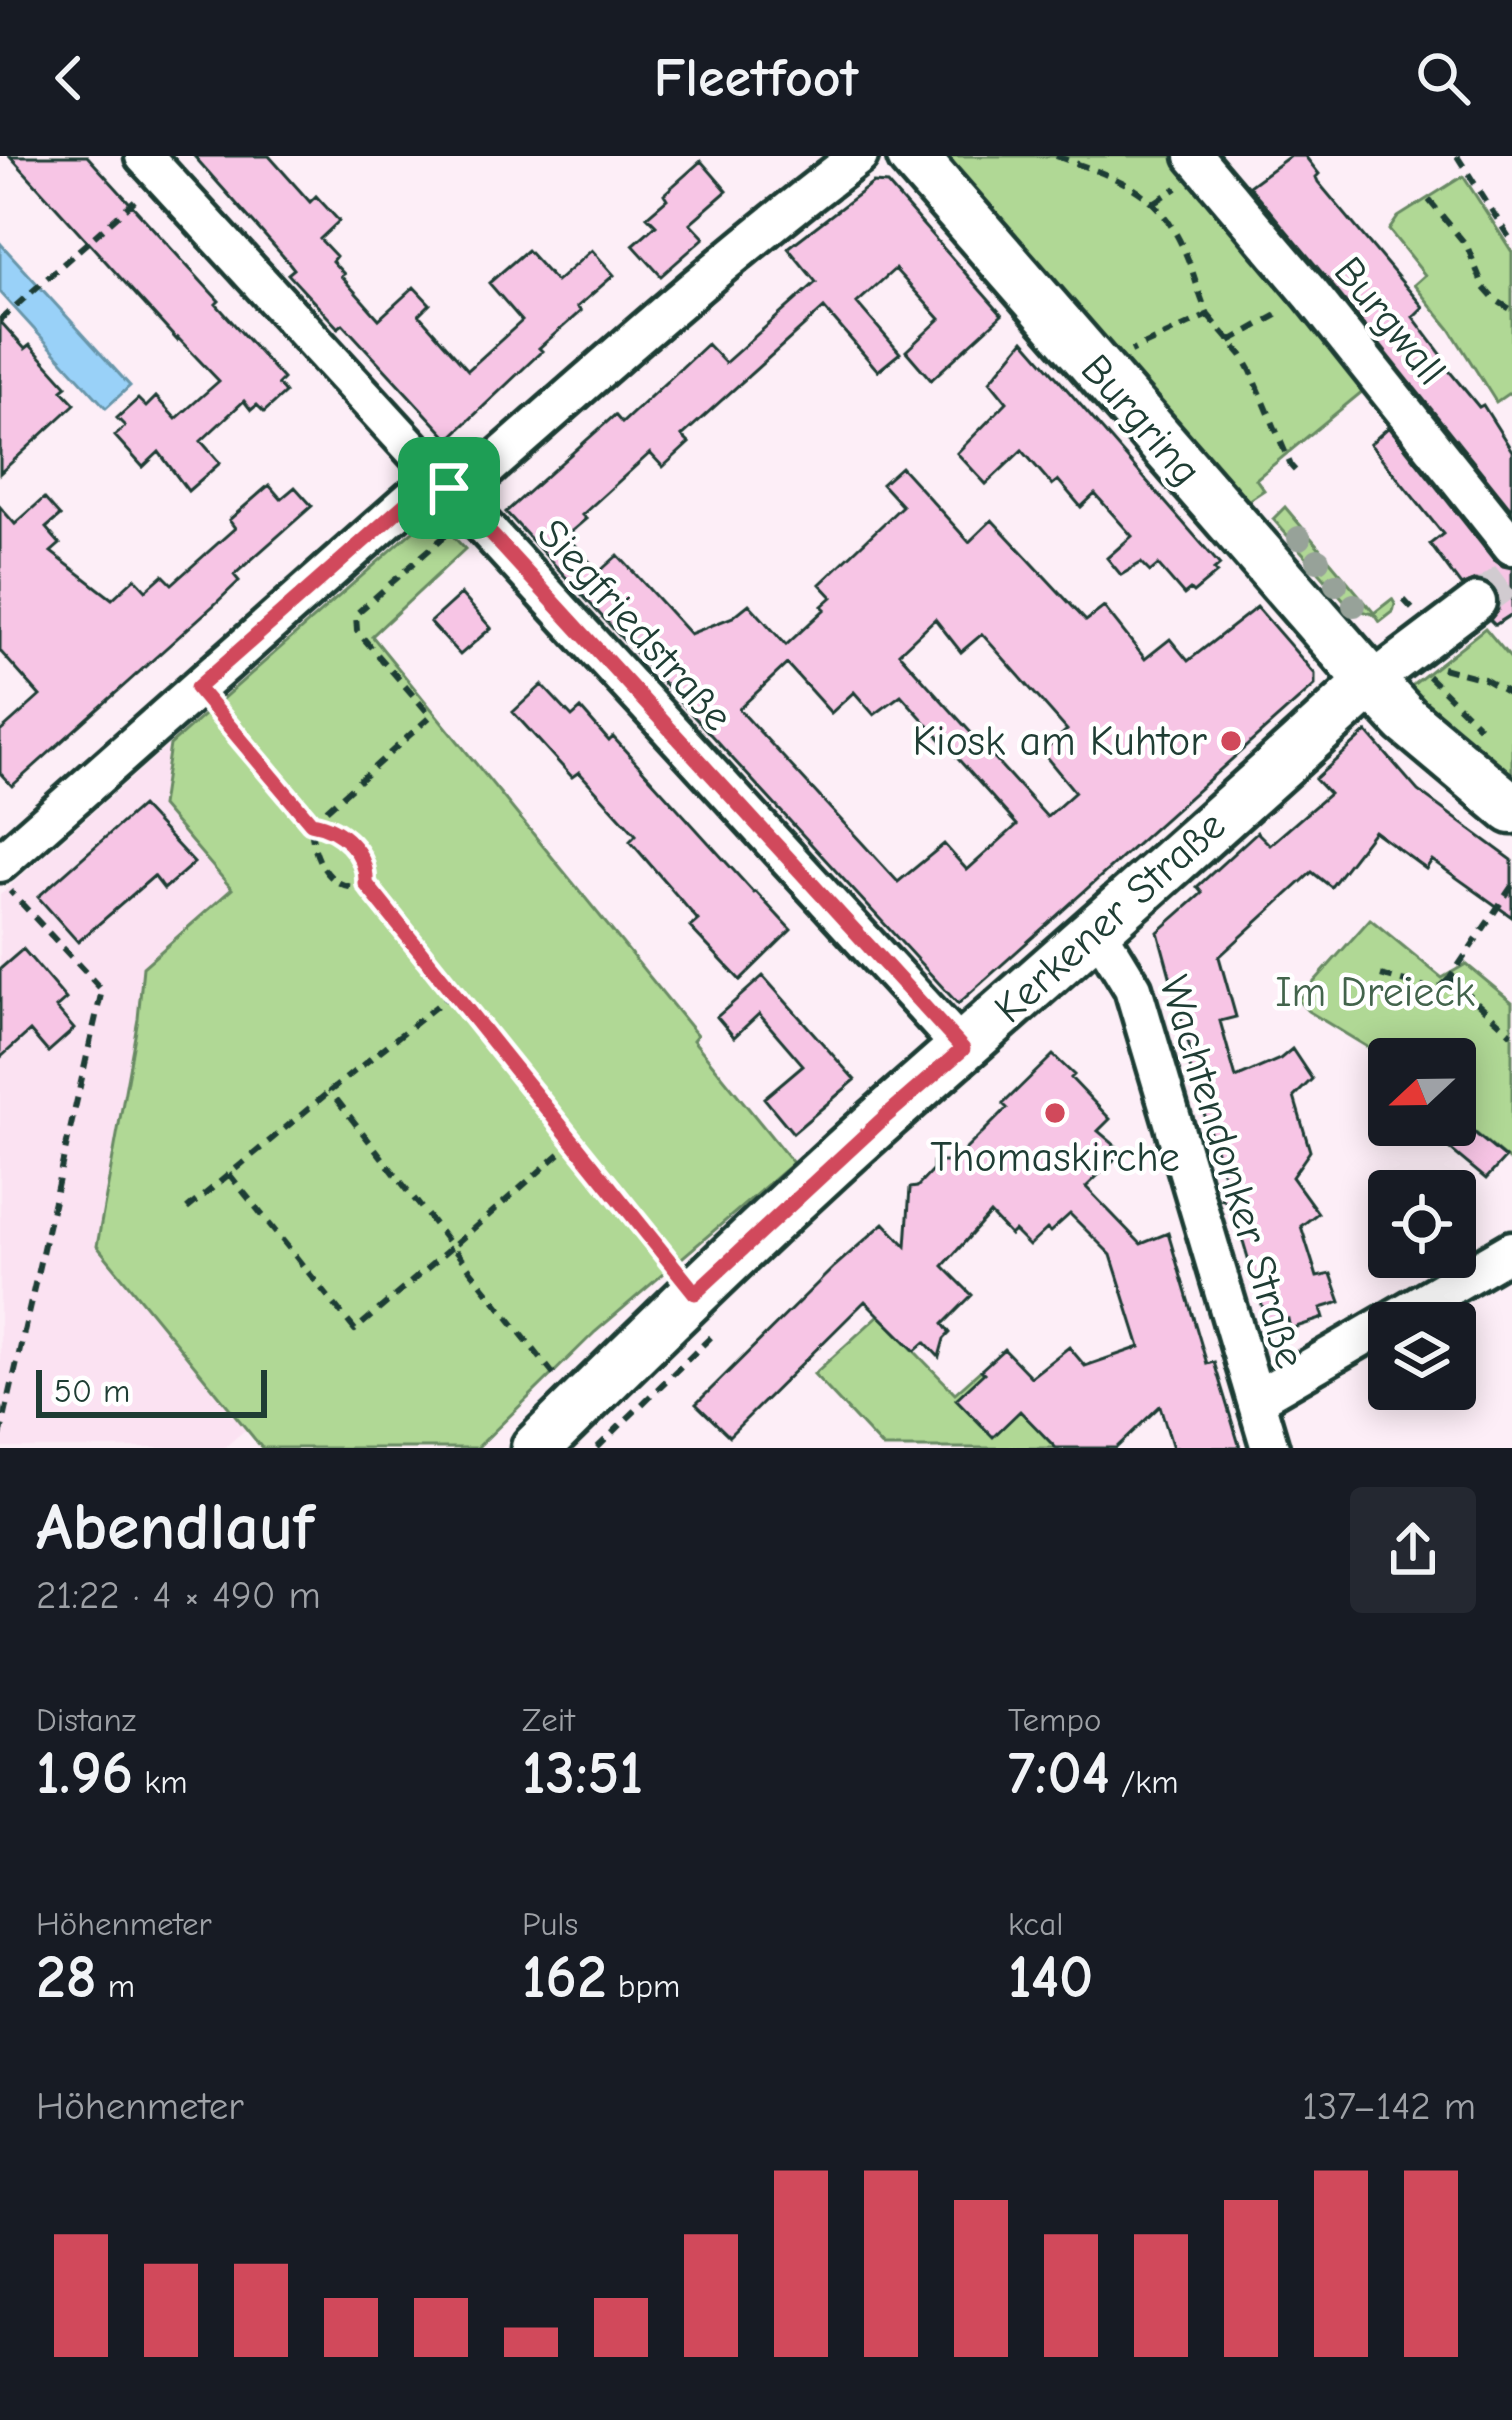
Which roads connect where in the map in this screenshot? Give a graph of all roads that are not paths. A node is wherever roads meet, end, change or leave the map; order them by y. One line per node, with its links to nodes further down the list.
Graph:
1 (860, 156): 5 (street)
2 (912, 156): 8 (main road, Burgring)
3 (153, 166): 5 (street, Siegfriedstraße)
4 (1187, 171): 6 (street, Burgwall)
5 (460, 500): 10 (street); 12 (street, Siegfriedstraße)
6 (1512, 546)
7 (1477, 602): 8 (street)
8 (1371, 682): 9 (main road, Burgring); 11 (main road, Kerkener Straße)
9 (1512, 809)
10 (4, 856)
11 (1093, 931): 12 (main road, Kerkener Straße); 14 (street, Wachtendonker Straße)
12 (963, 1049): 15 (main road, Kerkener Straße)
13 (1512, 1250): 14 (street)
14 (1256, 1399): 16 (street, Wachtendonker Straße)
15 (536, 1448)
16 (1270, 1448)

